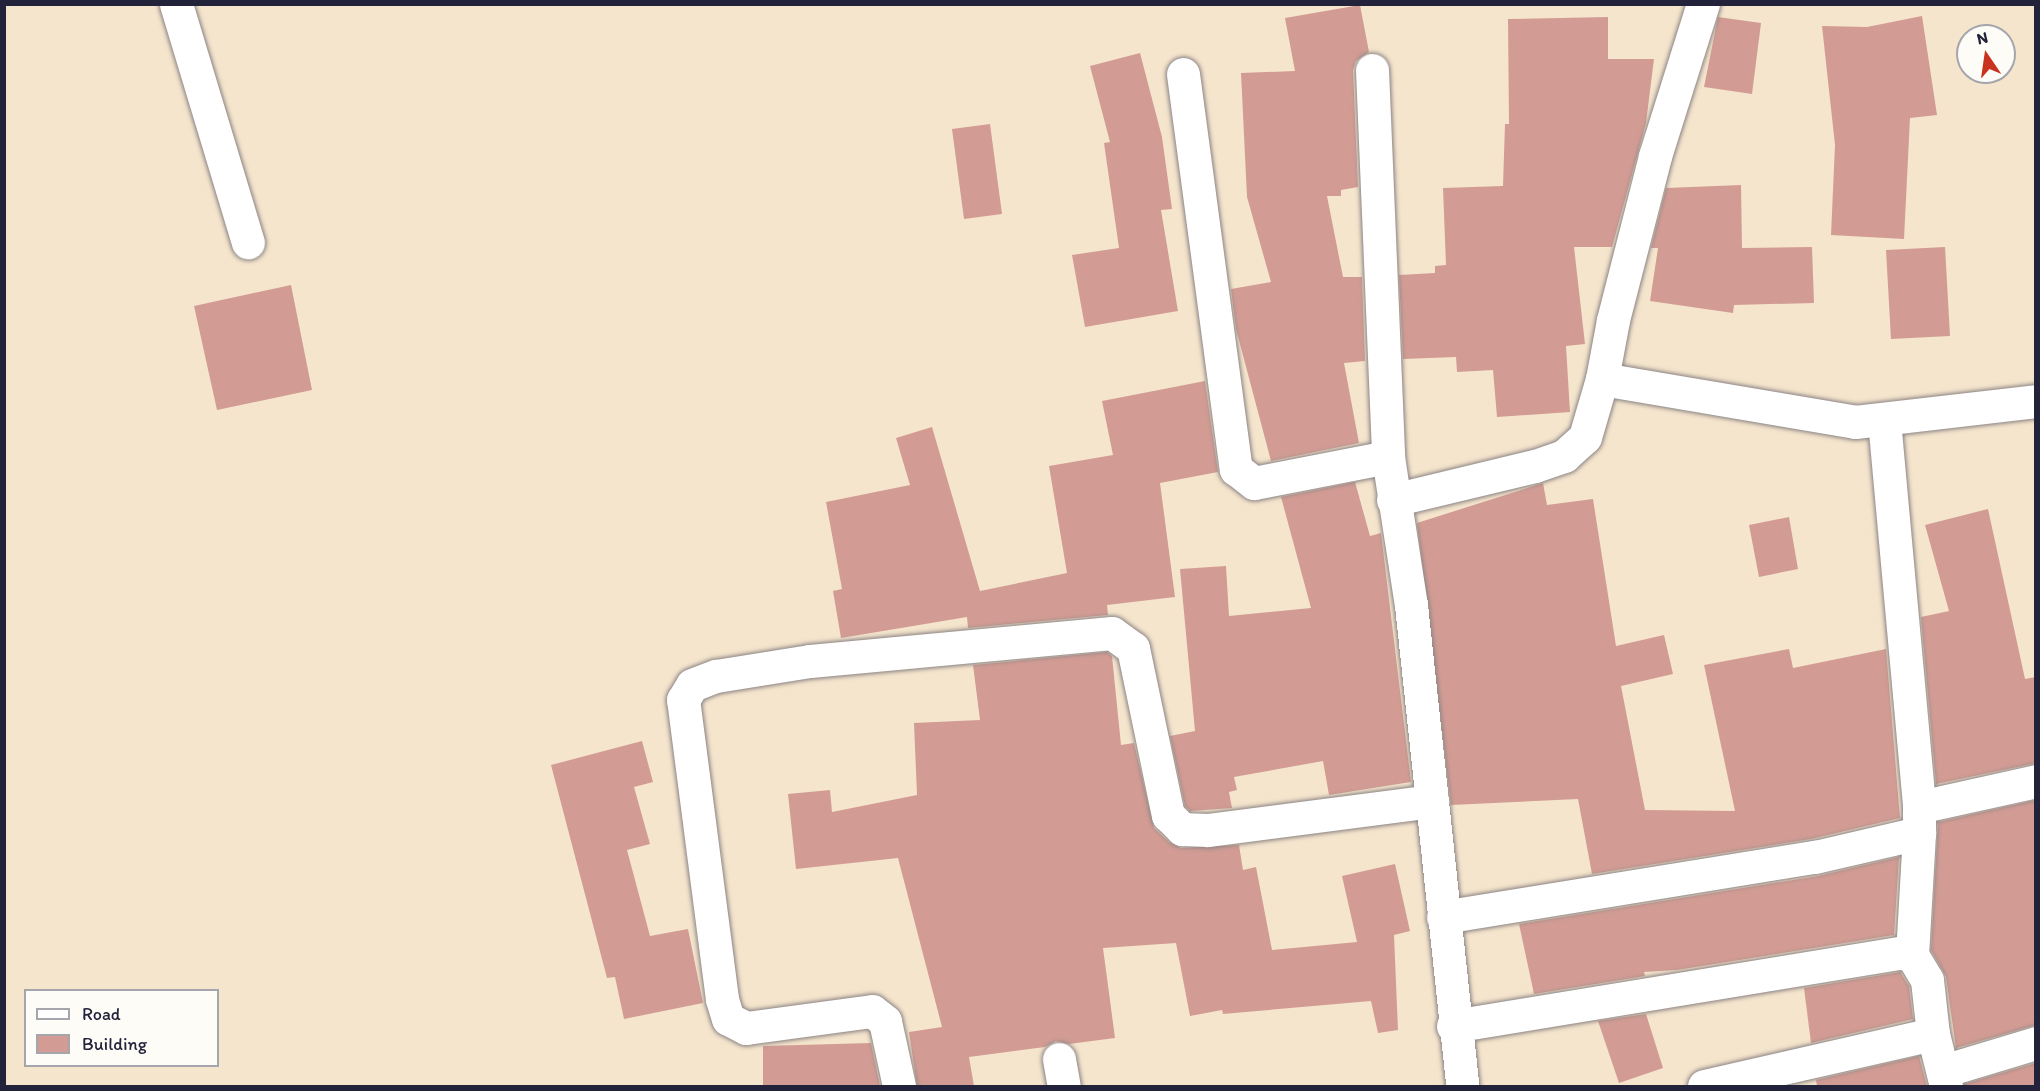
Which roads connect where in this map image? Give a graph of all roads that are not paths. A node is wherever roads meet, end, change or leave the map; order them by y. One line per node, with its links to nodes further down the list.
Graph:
1 (176, 4): 5 (street)
2 (1703, 4): 6 (street)
3 (1372, 70): 9 (street)
4 (1183, 74): 9 (street)
5 (248, 242)
6 (1602, 379): 8 (street); 10 (street)
7 (2036, 401): 8 (street)
8 (1884, 420): 13 (street)
9 (1388, 457): 10 (street)
10 (1394, 500): 12 (street)
11 (2036, 781): 13 (street)
12 (1432, 801): 14 (street); 20 (street)
13 (1919, 820): 14 (street); 15 (street)
14 (1443, 917): 16 (street)
15 (1912, 955): 16 (street); 17 (street)
16 (1453, 1026): 21 (street)
17 (1933, 1034): 19 (street); 22 (street)
18 (2036, 1043): 19 (street)
19 (1945, 1079)
20 (899, 1086)
21 (1462, 1086)
22 (1704, 1086)

